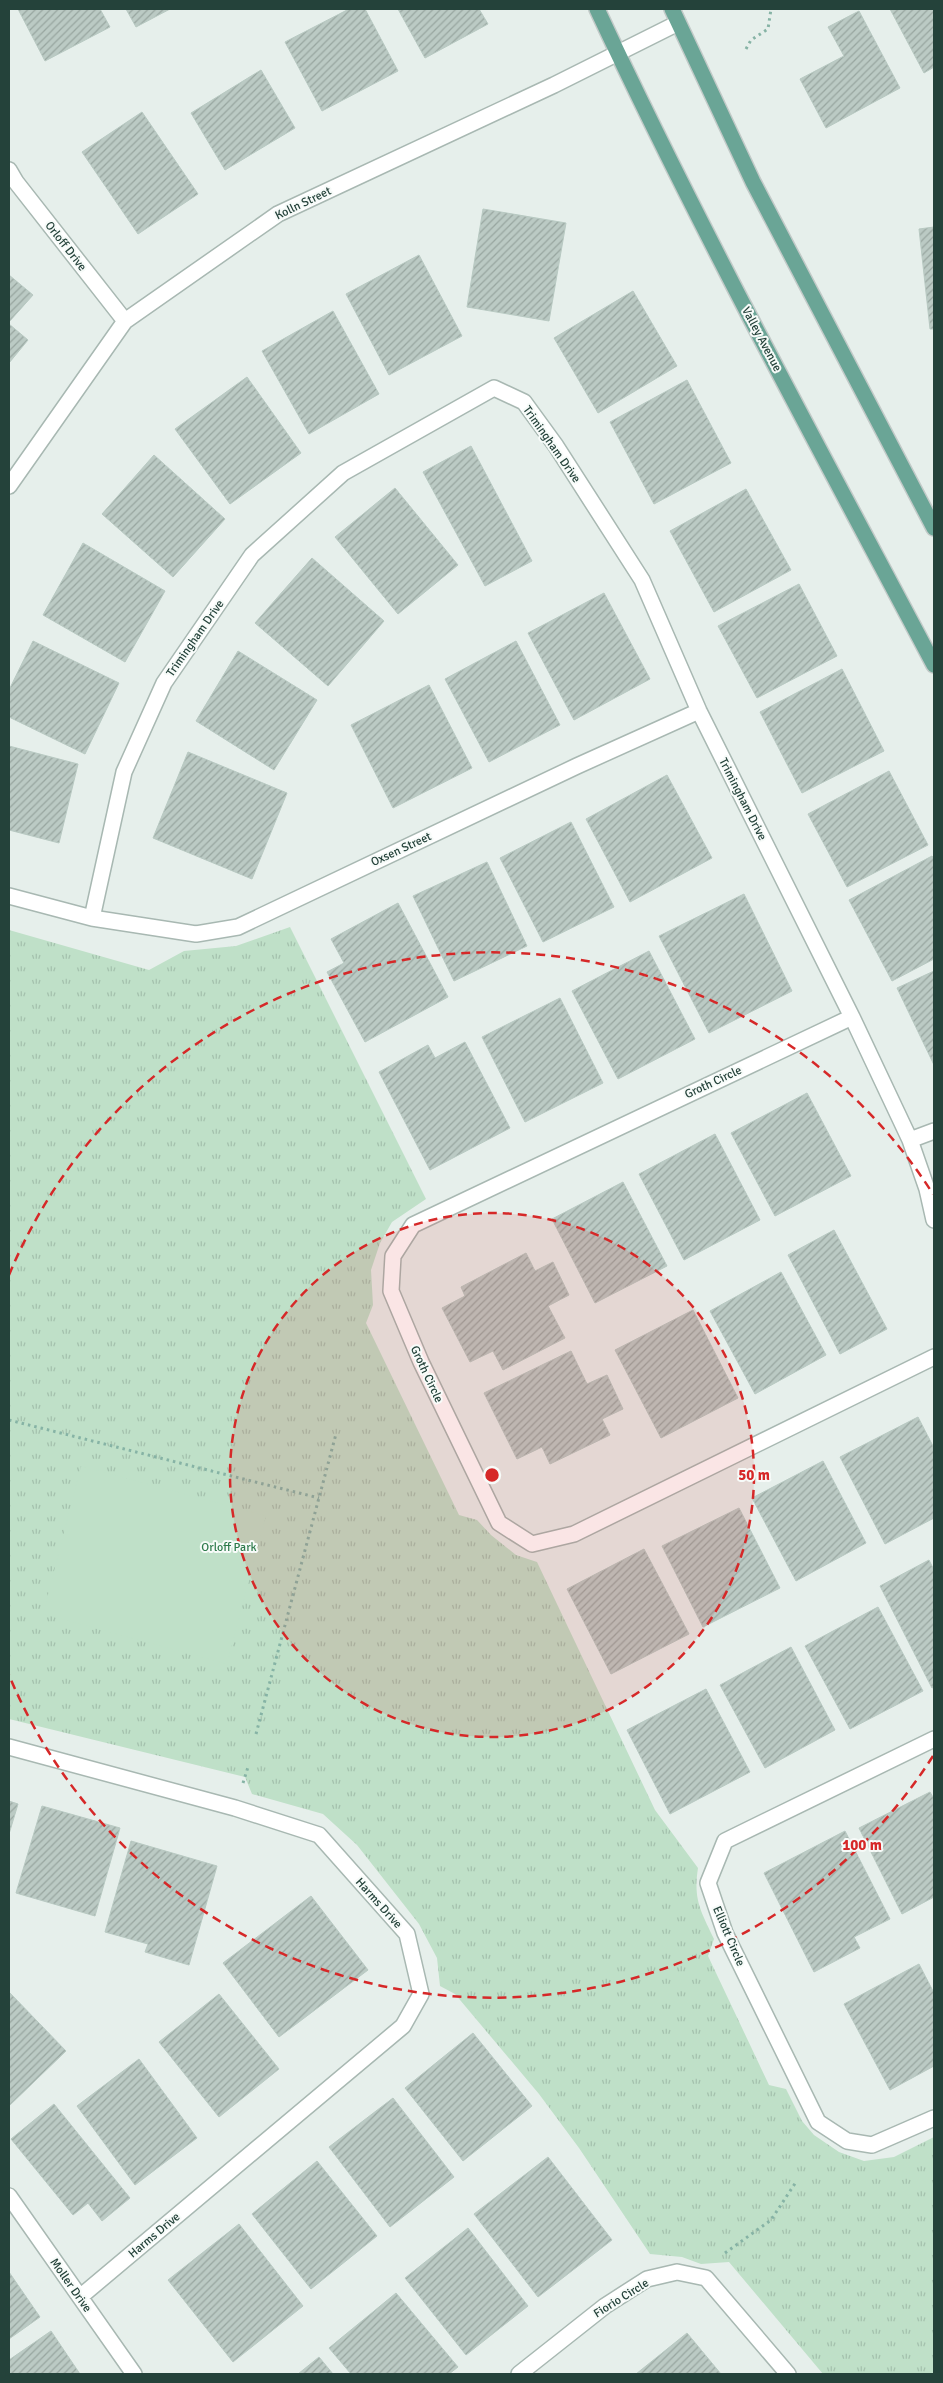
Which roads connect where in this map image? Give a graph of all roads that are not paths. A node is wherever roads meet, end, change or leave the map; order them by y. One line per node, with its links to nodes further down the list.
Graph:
1 (597, 9): 4 (main road, Valley Avenue)
2 (672, 9): 3 (main road)
3 (678, 23): 4 (street, Kolln Street); 8 (main road)
4 (618, 53): 6 (street, Kolln Street); 9 (main road, Valley Avenue)
5 (9, 170): 6 (street, Orloff Drive)
6 (126, 321): 7 (street, Kolln Street)
7 (9, 486)
8 (934, 528)
9 (934, 665)
10 (699, 711): 12 (street, Oxsen Street); 12 (street, Trimingham Drive); 13 (street, Trimingham Drive)
11 (9, 896): 12 (street)
12 (92, 918)
13 (852, 1016): 15 (street, Trimingham Drive); 18 (street, Groth Circle)
14 (934, 1131): 15 (street)
15 (910, 1140): 16 (street, Trimingham Drive)
16 (931, 1188): 17 (street, Trimingham Drive)
17 (934, 1220)
18 (934, 1357)
19 (934, 1739): 21 (street, Elliott Circle)
20 (9, 1747): 23 (street, Harms Drive)
21 (934, 2118)
22 (9, 2196): 23 (street, Moller Drive)
23 (80, 2297): 24 (street, Moller Drive)
24 (134, 2374)
25 (519, 2374): 26 (street, Fiorio Circle)
26 (788, 2374)

